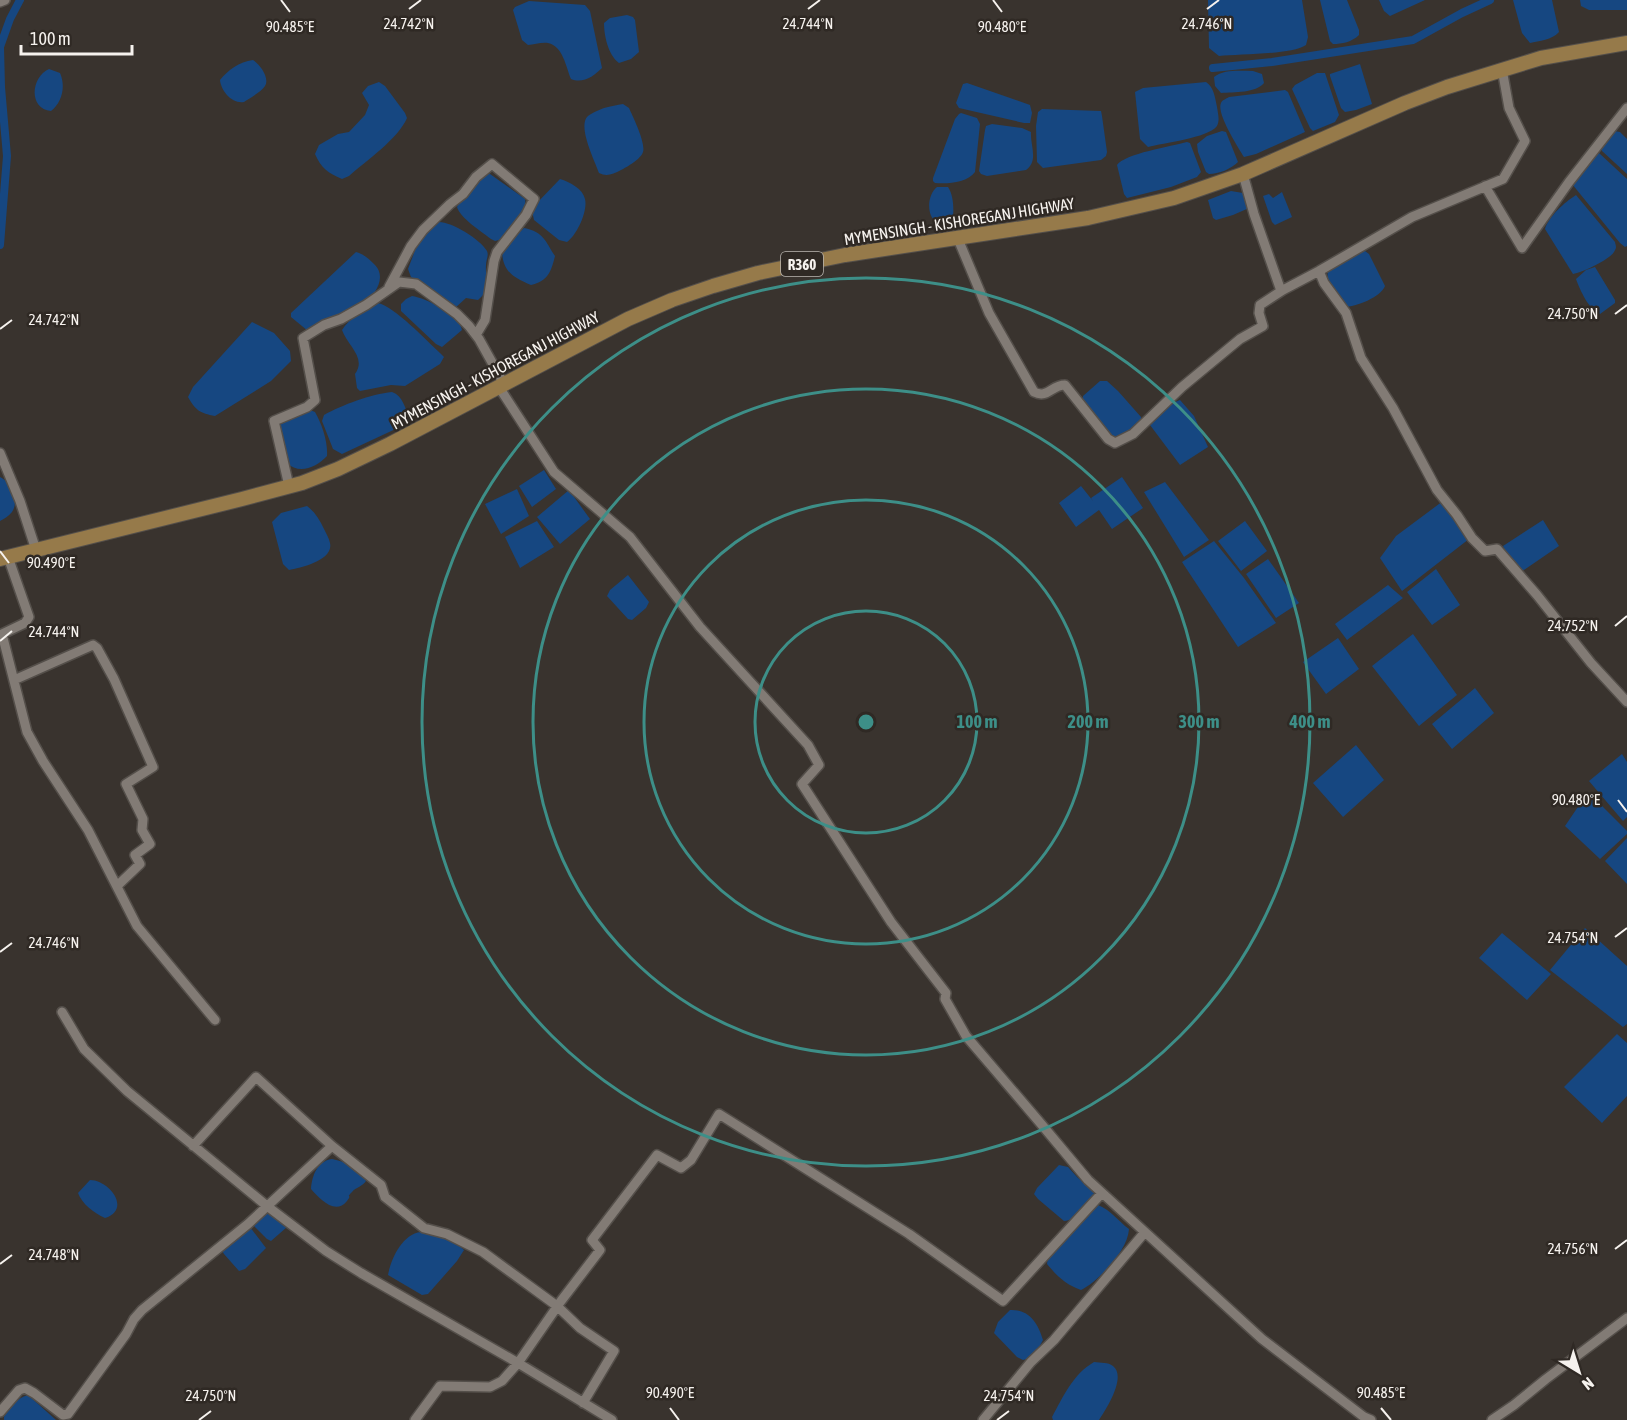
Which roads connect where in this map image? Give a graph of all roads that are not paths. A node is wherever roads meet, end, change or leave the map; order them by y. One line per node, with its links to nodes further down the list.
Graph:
1 (4, 0): 2 (street)
2 (0, 2)
3 (1627, 43): 4 (main road, MYMENSINGH - KISHOREGANJ HIGHWAY / R360)
4 (1502, 69): 6 (main road, MYMENSINGH - KISHOREGANJ HIGHWAY / R360); 7 (street)
5 (1627, 108): 7 (street)
6 (1243, 174): 8 (main road, MYMENSINGH - KISHOREGANJ HIGHWAY / R360); 11 (street)
7 (1485, 186): 9 (street)
8 (958, 239): 11 (street); 13 (main road, MYMENSINGH - KISHOREGANJ HIGHWAY / R360)
9 (1319, 271): 11 (street); 19 (street)
10 (388, 289): 12 (street); 12 (street); 15 (street)
11 (1283, 290)
12 (476, 335): 13 (street)
13 (502, 386): 15 (main road, MYMENSINGH - KISHOREGANJ HIGHWAY / R360); 25 (street)
14 (0, 453): 16 (street)
15 (289, 486): 16 (main road, MYMENSINGH - KISHOREGANJ HIGHWAY / R360)
16 (36, 550): 17 (main road, MYMENSINGH - KISHOREGANJ HIGHWAY / R360)
17 (4, 558): 18 (street)
18 (14, 680): 20 (street); 20 (street)
19 (1627, 702)
20 (117, 886): 22 (street)
21 (62, 1012): 23 (street)
22 (215, 1020)
23 (193, 1146): 24 (street); 26 (street)
24 (332, 1146): 26 (street); 28 (street)
25 (1102, 1193): 27 (street); 28 (street)
26 (267, 1206): 30 (street); 32 (street)
27 (1145, 1232): 35 (street); 36 (street)
28 (557, 1306): 30 (street); 31 (street)
29 (1627, 1318): 37 (street)
30 (518, 1363): 31 (street); 34 (street)
31 (583, 1403): 33 (street)
32 (0, 1412)
33 (606, 1419)
34 (415, 1420)
35 (983, 1420)
36 (1371, 1420)
37 (1492, 1420)

